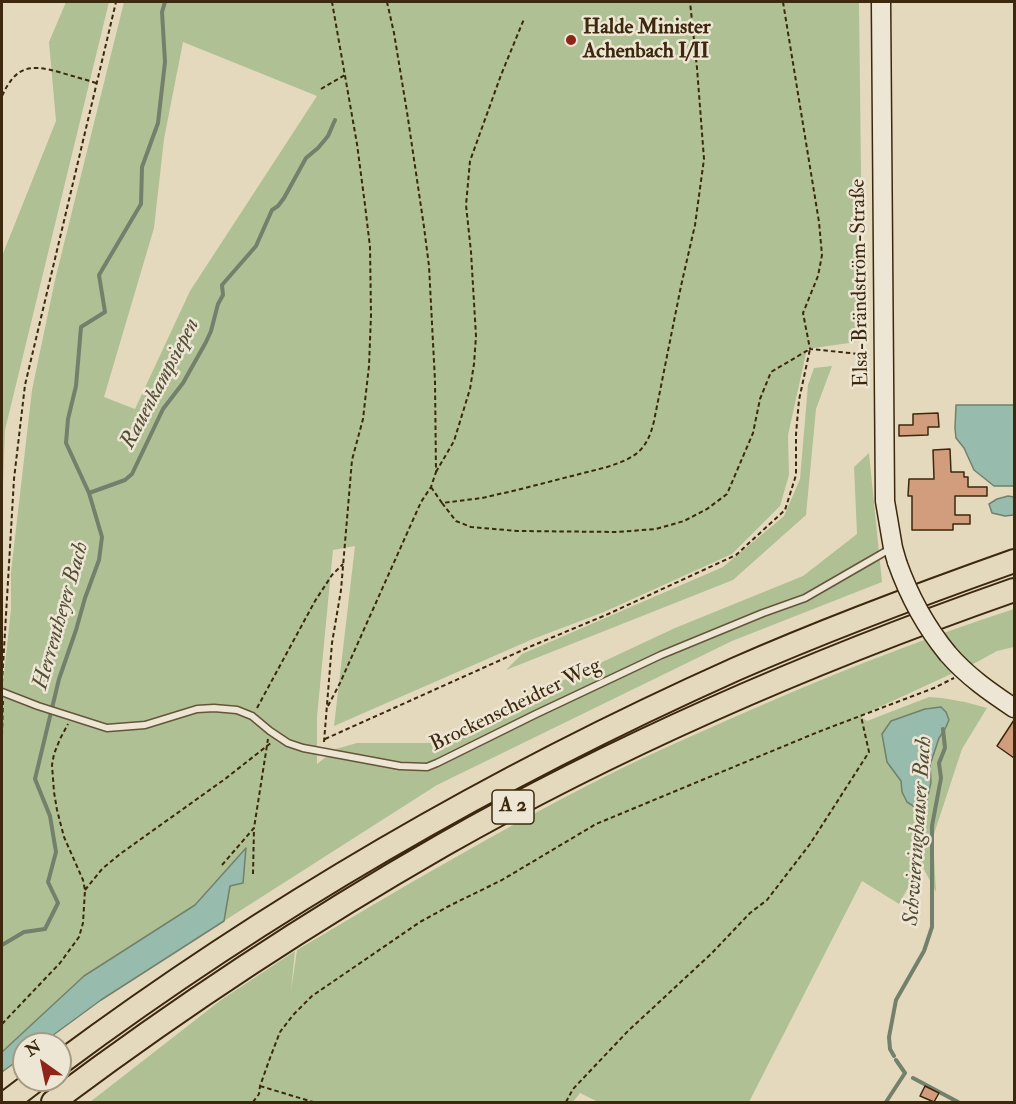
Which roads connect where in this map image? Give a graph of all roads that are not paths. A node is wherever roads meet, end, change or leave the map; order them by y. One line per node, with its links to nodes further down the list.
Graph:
1 (881, 2): 2 (street, Elsa-Brändström-Straße)
2 (895, 555): 5 (lane, Brockenscheidter Weg); 6 (street, Elsa-Brändström-Straße, bridge)
3 (1014, 561): 7 (highway, A 2)
4 (1014, 590): 10 (highway, A 2)
5 (2, 693)
6 (1014, 708)
7 (72, 1054)
8 (20, 1092): 9 (highway)
9 (7, 1102)
10 (52, 1102)

